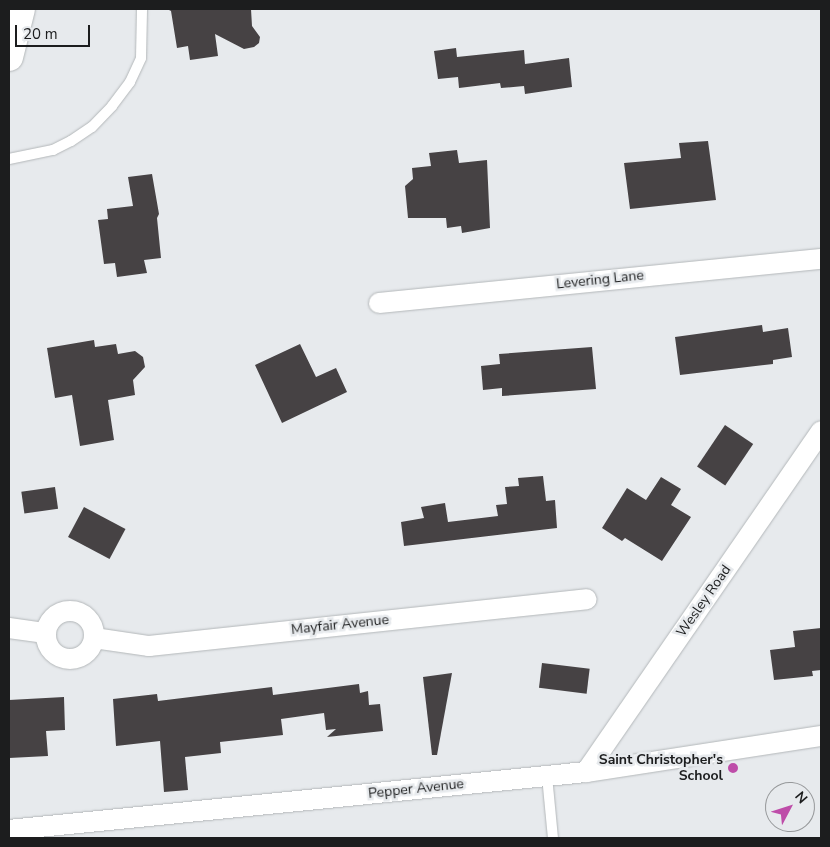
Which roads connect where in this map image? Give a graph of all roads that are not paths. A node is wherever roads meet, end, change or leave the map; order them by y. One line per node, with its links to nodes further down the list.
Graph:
1 (21, 9): 3 (main road)
2 (142, 9): 4 (lane)
3 (9, 57)
4 (9, 159)
5 (821, 259): 6 (street, Levering Lane)
6 (380, 303)
7 (821, 431): 13 (street, Wesley Road)
8 (586, 599): 11 (street, Mayfair Avenue)
9 (9, 628): 10 (street)
10 (46, 633): 11 (street); 11 (street)
11 (94, 638)
12 (821, 736): 13 (street, Pepper Avenue)
13 (586, 772): 14 (street, Pepper Avenue)
14 (547, 776): 15 (street, Pepper Avenue); 16 (lane)
15 (9, 830)
16 (554, 838)

